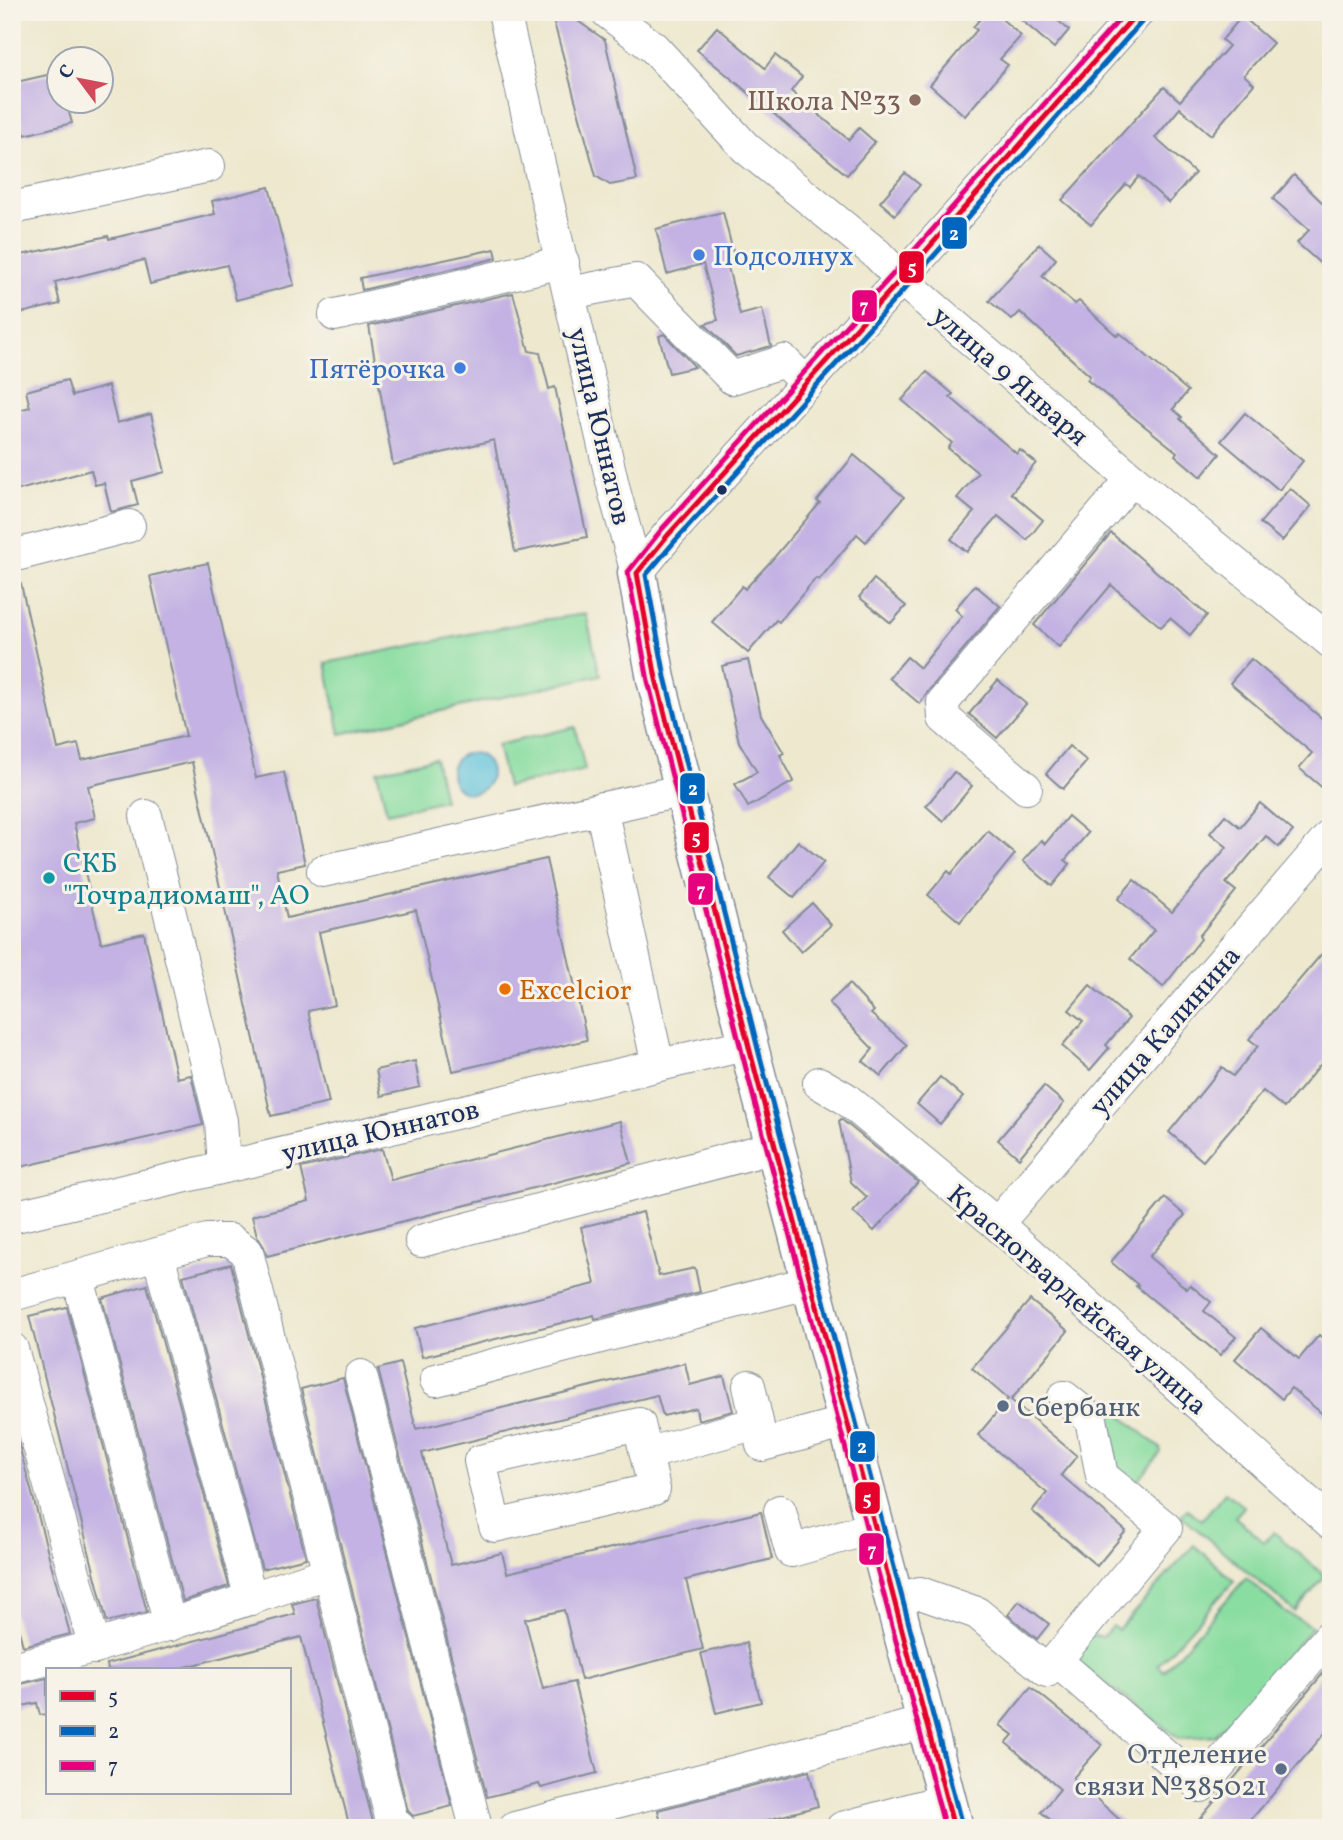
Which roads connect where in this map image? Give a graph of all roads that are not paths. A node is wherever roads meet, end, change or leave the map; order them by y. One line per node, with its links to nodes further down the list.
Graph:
1 (504, 12): 6 (street, улица Юннатов)
2 (607, 12): 7 (street, улица 9 Января)
3 (1138, 12): 7 (street)
4 (209, 166): 5 (street)
5 (12, 208)
6 (562, 262): 8 (street, улица Юннатов); 9 (street)
7 (901, 279): 10 (street); 11 (street, улица 9 Января)
8 (570, 293): 10 (street); 14 (street, улица Юннатов)
9 (335, 315)
10 (807, 384): 14 (street)
11 (1132, 480): 15 (street, улица 9 Января); 16 (street)
12 (129, 526): 13 (street)
13 (12, 556)
14 (637, 573): 17 (main road, улица Юннатов)
15 (1331, 642)
16 (1026, 788)
17 (684, 790): 18 (street); 22 (main road, улица Юннатов)
18 (601, 808): 21 (street); 23 (street)
19 (146, 817): 26 (street)
20 (1331, 835): 28 (street, улица Калинина)
21 (323, 871)
22 (749, 1044): 23 (street, улица Юннатов); 25 (main road, улица Юннатов)
23 (659, 1065): 26 (street, улица Юннатов)
24 (819, 1083): 28 (street, Красногвардейская улица)
25 (775, 1147): 29 (street); 32 (main road, улица Юннатов)
26 (225, 1167): 27 (street, улица Юннатов)
27 (12, 1217)
28 (997, 1224): 43 (street, Красногвардейская улица)
29 (421, 1241)
30 (158, 1254): 31 (street); 45 (street); 46 (street)
31 (78, 1278): 33 (street); 48 (street)
32 (811, 1282): 36 (street); 39 (main road, улица Юннатов)
33 (12, 1295)
34 (12, 1349): 50 (street)
35 (361, 1376): 56 (street)
36 (436, 1380)
37 (749, 1386): 40 (street)
38 (1065, 1397): 47 (street)
39 (847, 1422): 40 (street); 44 (main road, улица Юннатов)
40 (757, 1423): 41 (street)
41 (646, 1454): 41 (street)
42 (780, 1511): 44 (street)
43 (1331, 1523)
44 (875, 1527): 47 (main road, улица Юннатов)
45 (327, 1573): 46 (street); 55 (street)
46 (251, 1599): 48 (street)
47 (894, 1600): 53 (main road, улица Юннатов)
48 (170, 1625): 50 (street)
49 (1331, 1635): 52 (street)
50 (95, 1648): 51 (street)
51 (12, 1668)
52 (1067, 1671)
53 (926, 1722): 54 (main road, улица Юннатов); 57 (street)
54 (950, 1814): 58 (street)
55 (400, 1828)
56 (476, 1828)
57 (515, 1828)
58 (842, 1828)

